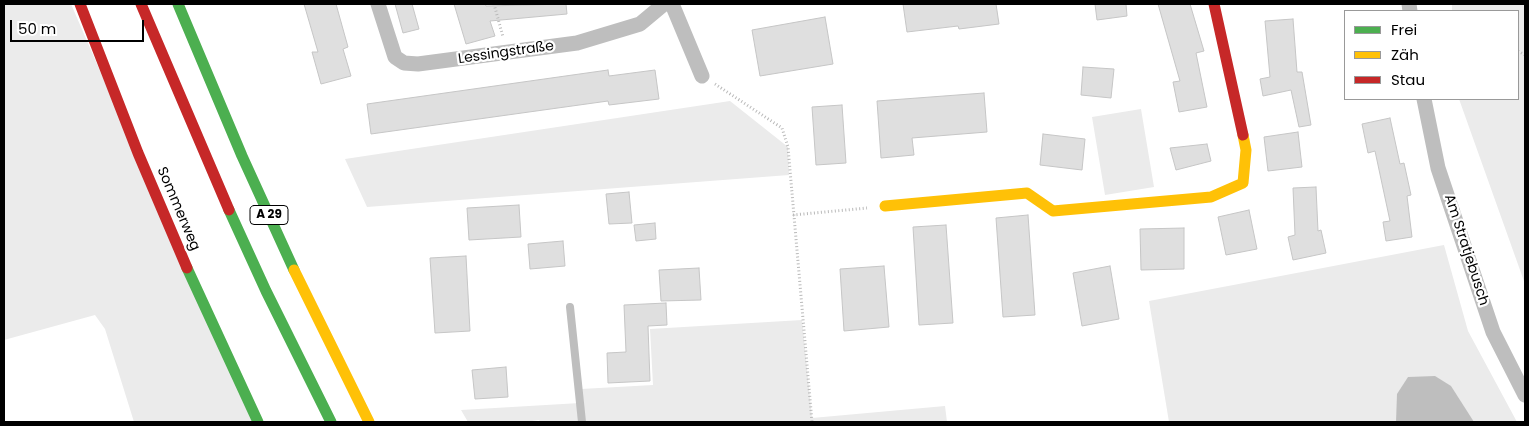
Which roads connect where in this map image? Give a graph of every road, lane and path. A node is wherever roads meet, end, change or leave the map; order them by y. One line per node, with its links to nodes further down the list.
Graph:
1 (80, 4): 16 (main road, Sommerweg)
2 (142, 4): 17 (main road, A 29)
3 (178, 4): 18 (main road, A 29)
4 (378, 4): 9 (street, Lessingstraße)
5 (494, 4): 9 (path)
6 (664, 4): 9 (street, Lessingstraße)
7 (672, 4): 10 (street)
8 (1214, 4): 12 (main road)
9 (508, 54)
10 (702, 76): 13 (path)
11 (1424, 100): 15 (street, Am Stratjebusch)
12 (886, 206): 13 (path)
13 (793, 215): 20 (path)
14 (570, 307): 19 (lane)
15 (1525, 395)
16 (258, 422)
17 (331, 422)
18 (369, 422)
19 (582, 422)
20 (812, 422)

